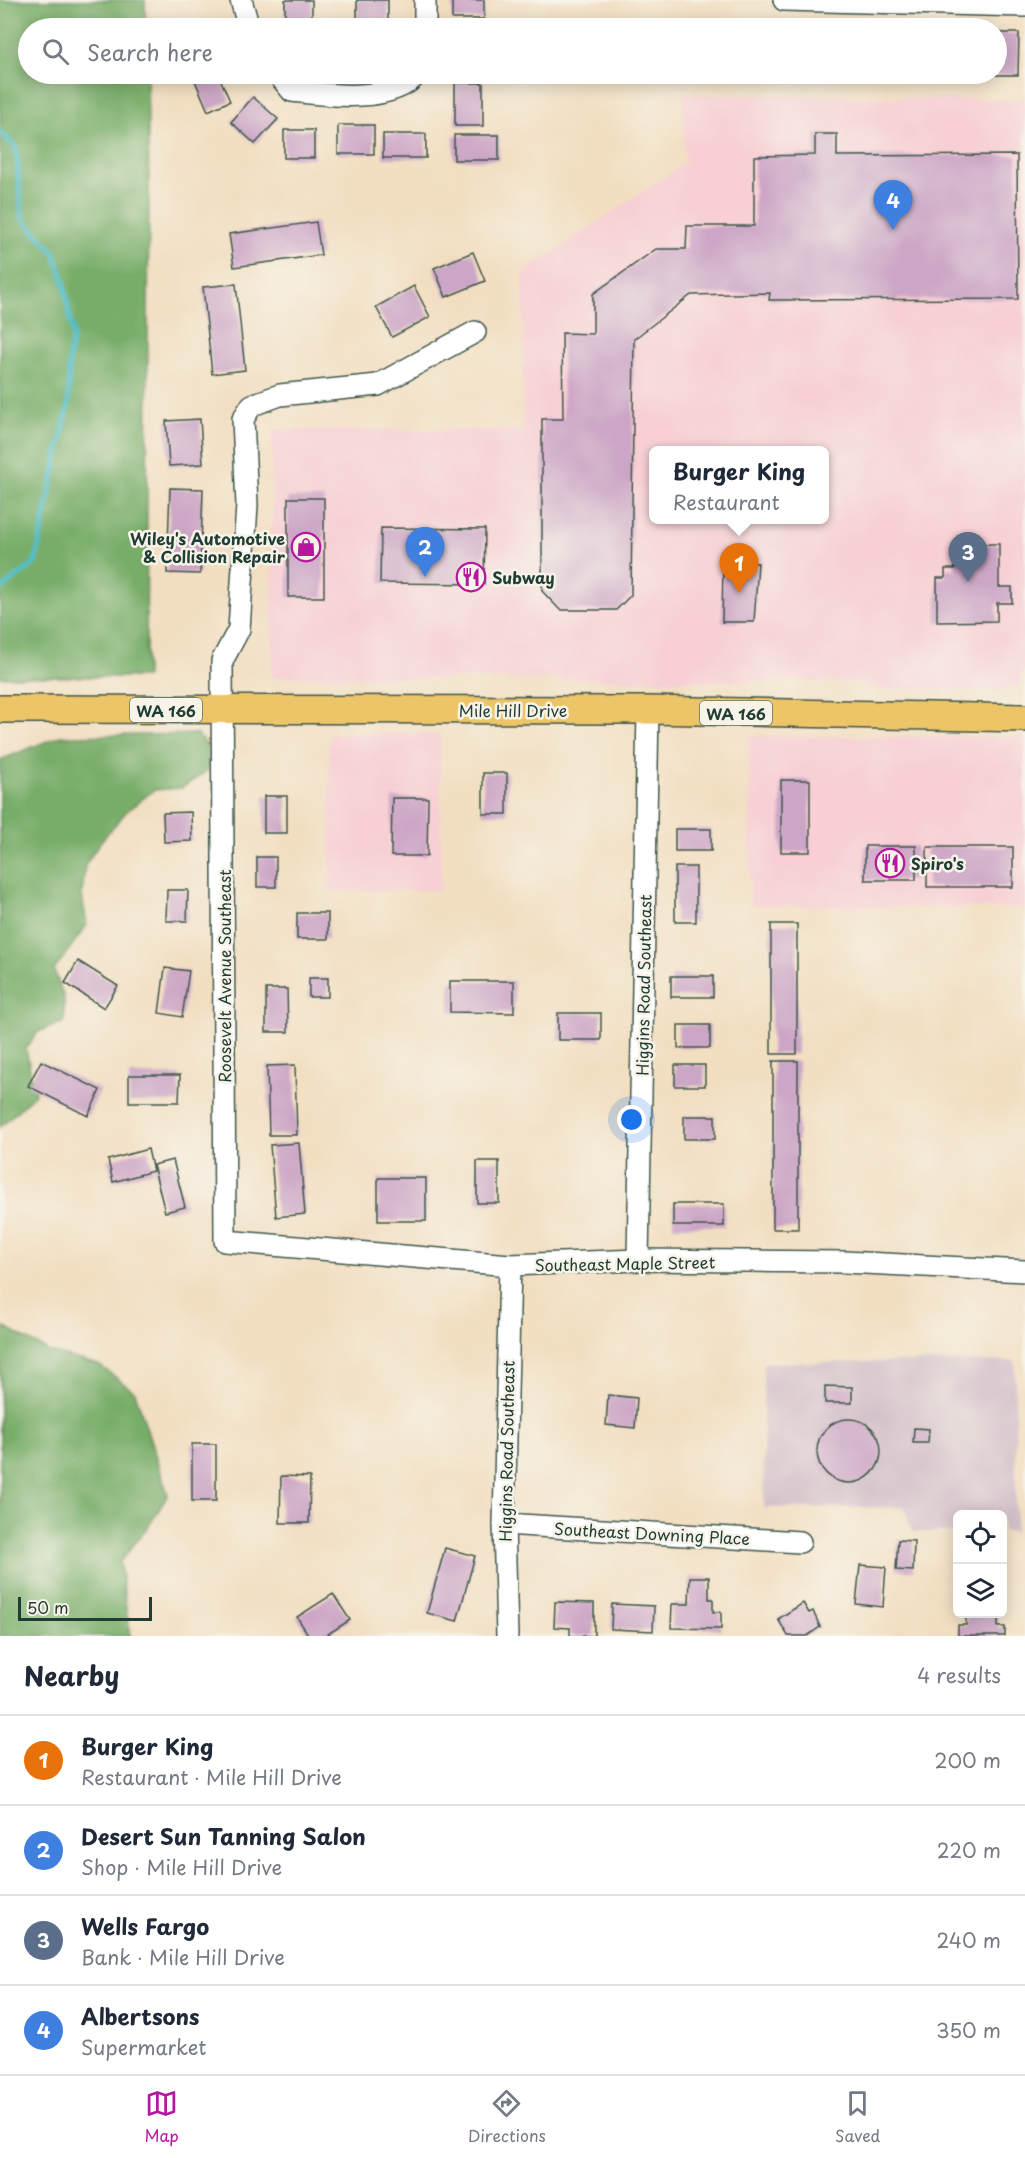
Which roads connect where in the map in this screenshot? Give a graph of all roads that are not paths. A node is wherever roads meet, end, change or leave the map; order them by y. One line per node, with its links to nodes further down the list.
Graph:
1 (241, 0): 6 (street)
2 (425, 0): 7 (street)
3 (784, 0): 4 (street)
4 (916, 2): 5 (street)
5 (1025, 6)
6 (246, 18)
7 (425, 18)
8 (286, 84): 9 (street)
9 (400, 84)
10 (475, 332): 12 (street, Roosevelt Avenue Southeast)
11 (0, 710): 12 (main road, Mile Hill Drive / WA 166)
12 (223, 710): 13 (main road, Mile Hill Drive / WA 166); 15 (street, Roosevelt Avenue Southeast)
13 (648, 711): 14 (main road, Mile Hill Drive / WA 166); 16 (street, Higgins Road Southeast)
14 (1025, 718)
15 (225, 1241): 17 (street, Southeast Maple Street)
16 (638, 1260): 17 (street, Southeast Maple Street); 18 (street, Southeast Maple Street)
17 (510, 1265): 19 (street, Higgins Road Southeast)
18 (1025, 1271)
19 (504, 1524): 20 (street, Southeast Downing Place); 21 (street, Higgins Road Southeast)
20 (800, 1542)
21 (507, 1636)

